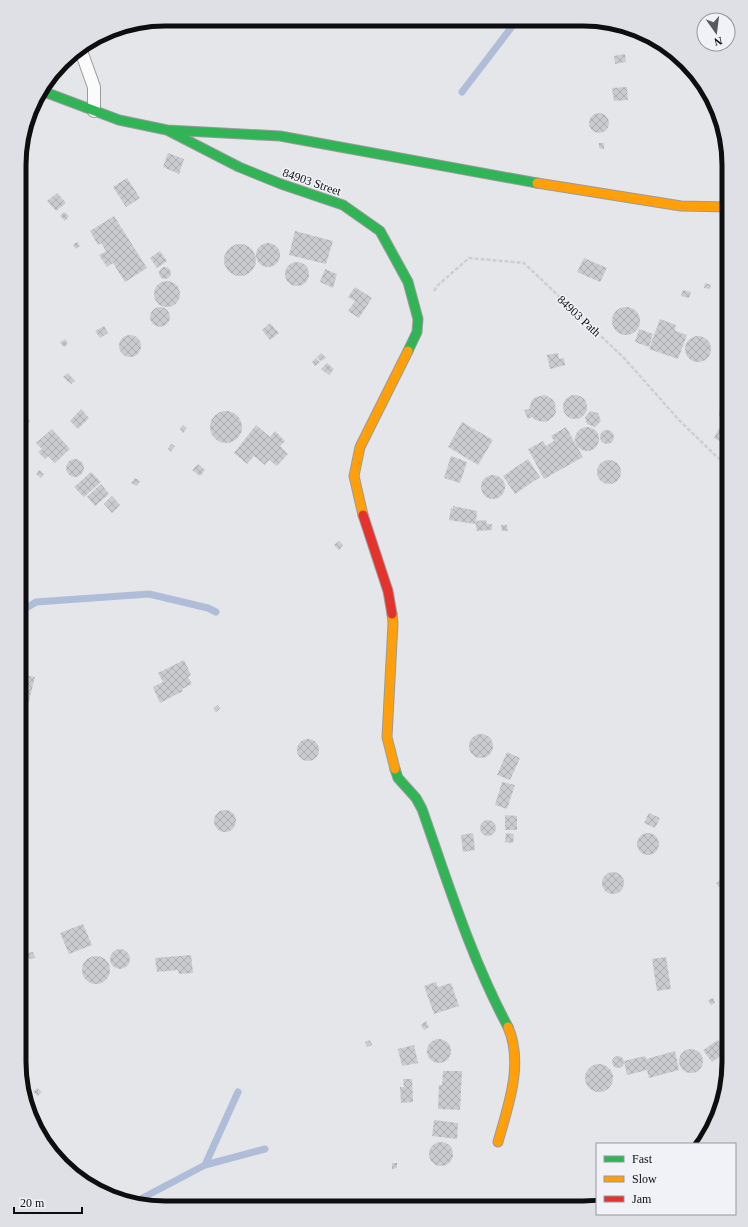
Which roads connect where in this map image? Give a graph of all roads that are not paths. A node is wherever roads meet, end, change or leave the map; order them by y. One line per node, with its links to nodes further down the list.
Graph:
1 (82, 54): 3 (lane)
2 (47, 93): 3 (street)
3 (94, 111): 4 (street)
4 (166, 130): 5 (street); 6 (street, 84903 Street)
5 (722, 207)
6 (498, 1142)

